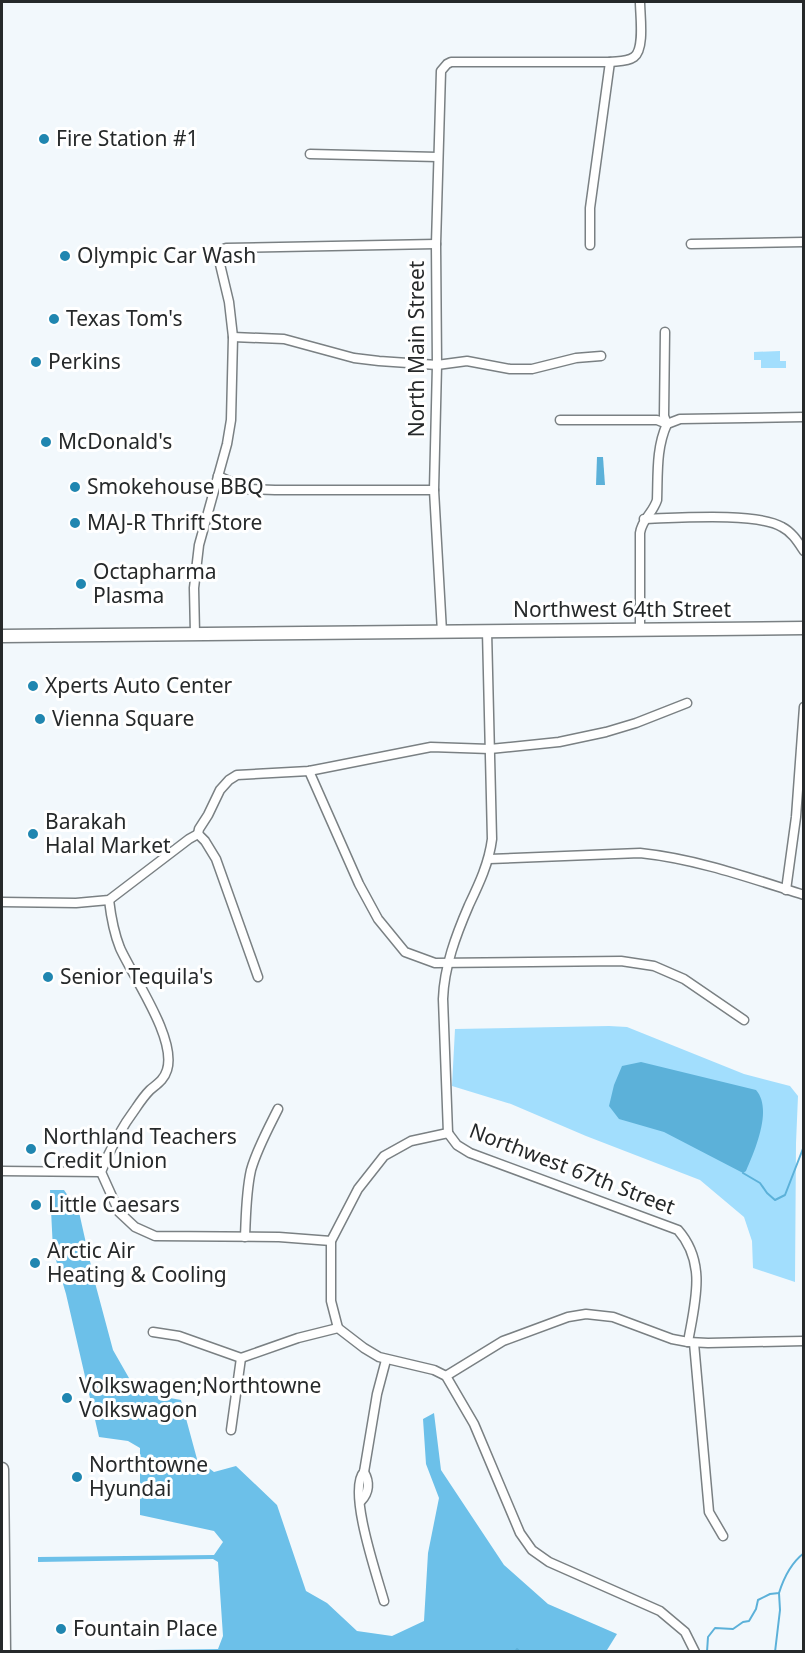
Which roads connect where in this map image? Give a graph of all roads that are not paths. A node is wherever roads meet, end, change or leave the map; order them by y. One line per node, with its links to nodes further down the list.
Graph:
1 (640, 2): 2 (street)
2 (610, 62): 4 (street, North Main Street); 8 (street)
3 (310, 154): 4 (street)
4 (438, 157): 6 (street, North Main Street)
5 (804, 242): 7 (street)
6 (436, 244): 10 (street); 12 (street, North Main Street)
7 (691, 244)
8 (590, 245)
9 (664, 332): 15 (street)
10 (234, 337): 12 (street); 16 (street)
11 (602, 356): 12 (street)
12 (437, 365): 17 (street, North Main Street)
13 (804, 417): 15 (street)
14 (560, 420): 15 (street)
15 (667, 424): 18 (street)
16 (218, 476): 17 (street); 24 (street)
17 (434, 490): 23 (street, North Main Street)
18 (644, 519): 19 (street); 21 (street)
19 (804, 551)
20 (804, 628): 21 (street, Northwest 64th Street)
21 (640, 630): 22 (street, Northwest 64th Street)
22 (487, 631): 23 (street, Northwest 64th Street); 28 (street)
23 (442, 632): 24 (street, Northwest 64th Street)
24 (195, 634): 25 (street, Northwest 64th Street)
25 (2, 636)
26 (687, 703): 28 (street)
27 (804, 707): 32 (street)
28 (490, 749): 29 (street); 31 (street)
29 (309, 771): 30 (street); 36 (street)
30 (198, 834): 34 (street); 37 (street)
31 (489, 859): 32 (street); 36 (street)
32 (786, 890): 33 (street)
33 (804, 896)
34 (109, 900): 35 (street); 42 (street)
35 (2, 902)
36 (448, 964): 38 (street); 40 (street)
37 (258, 977)
38 (744, 1020)
39 (278, 1109): 43 (street)
40 (448, 1133): 44 (street); 48 (street, Northwest 67th Street)
41 (2, 1171): 42 (street)
42 (101, 1172): 43 (street)
43 (245, 1237): 44 (street)
44 (331, 1241): 45 (street)
45 (339, 1328): 49 (street); 50 (street)
46 (153, 1332): 49 (street)
47 (804, 1341): 48 (street)
48 (691, 1342): 51 (street); 55 (street, Northwest 67th Street)
49 (241, 1358): 52 (street)
50 (386, 1360): 51 (street); 56 (street)
51 (446, 1377): 58 (street)
52 (231, 1430)
53 (2, 1470): 54 (street)
54 (2, 1522): 57 (street)
55 (723, 1536)
56 (384, 1602)
57 (4, 1652)
58 (695, 1652)

